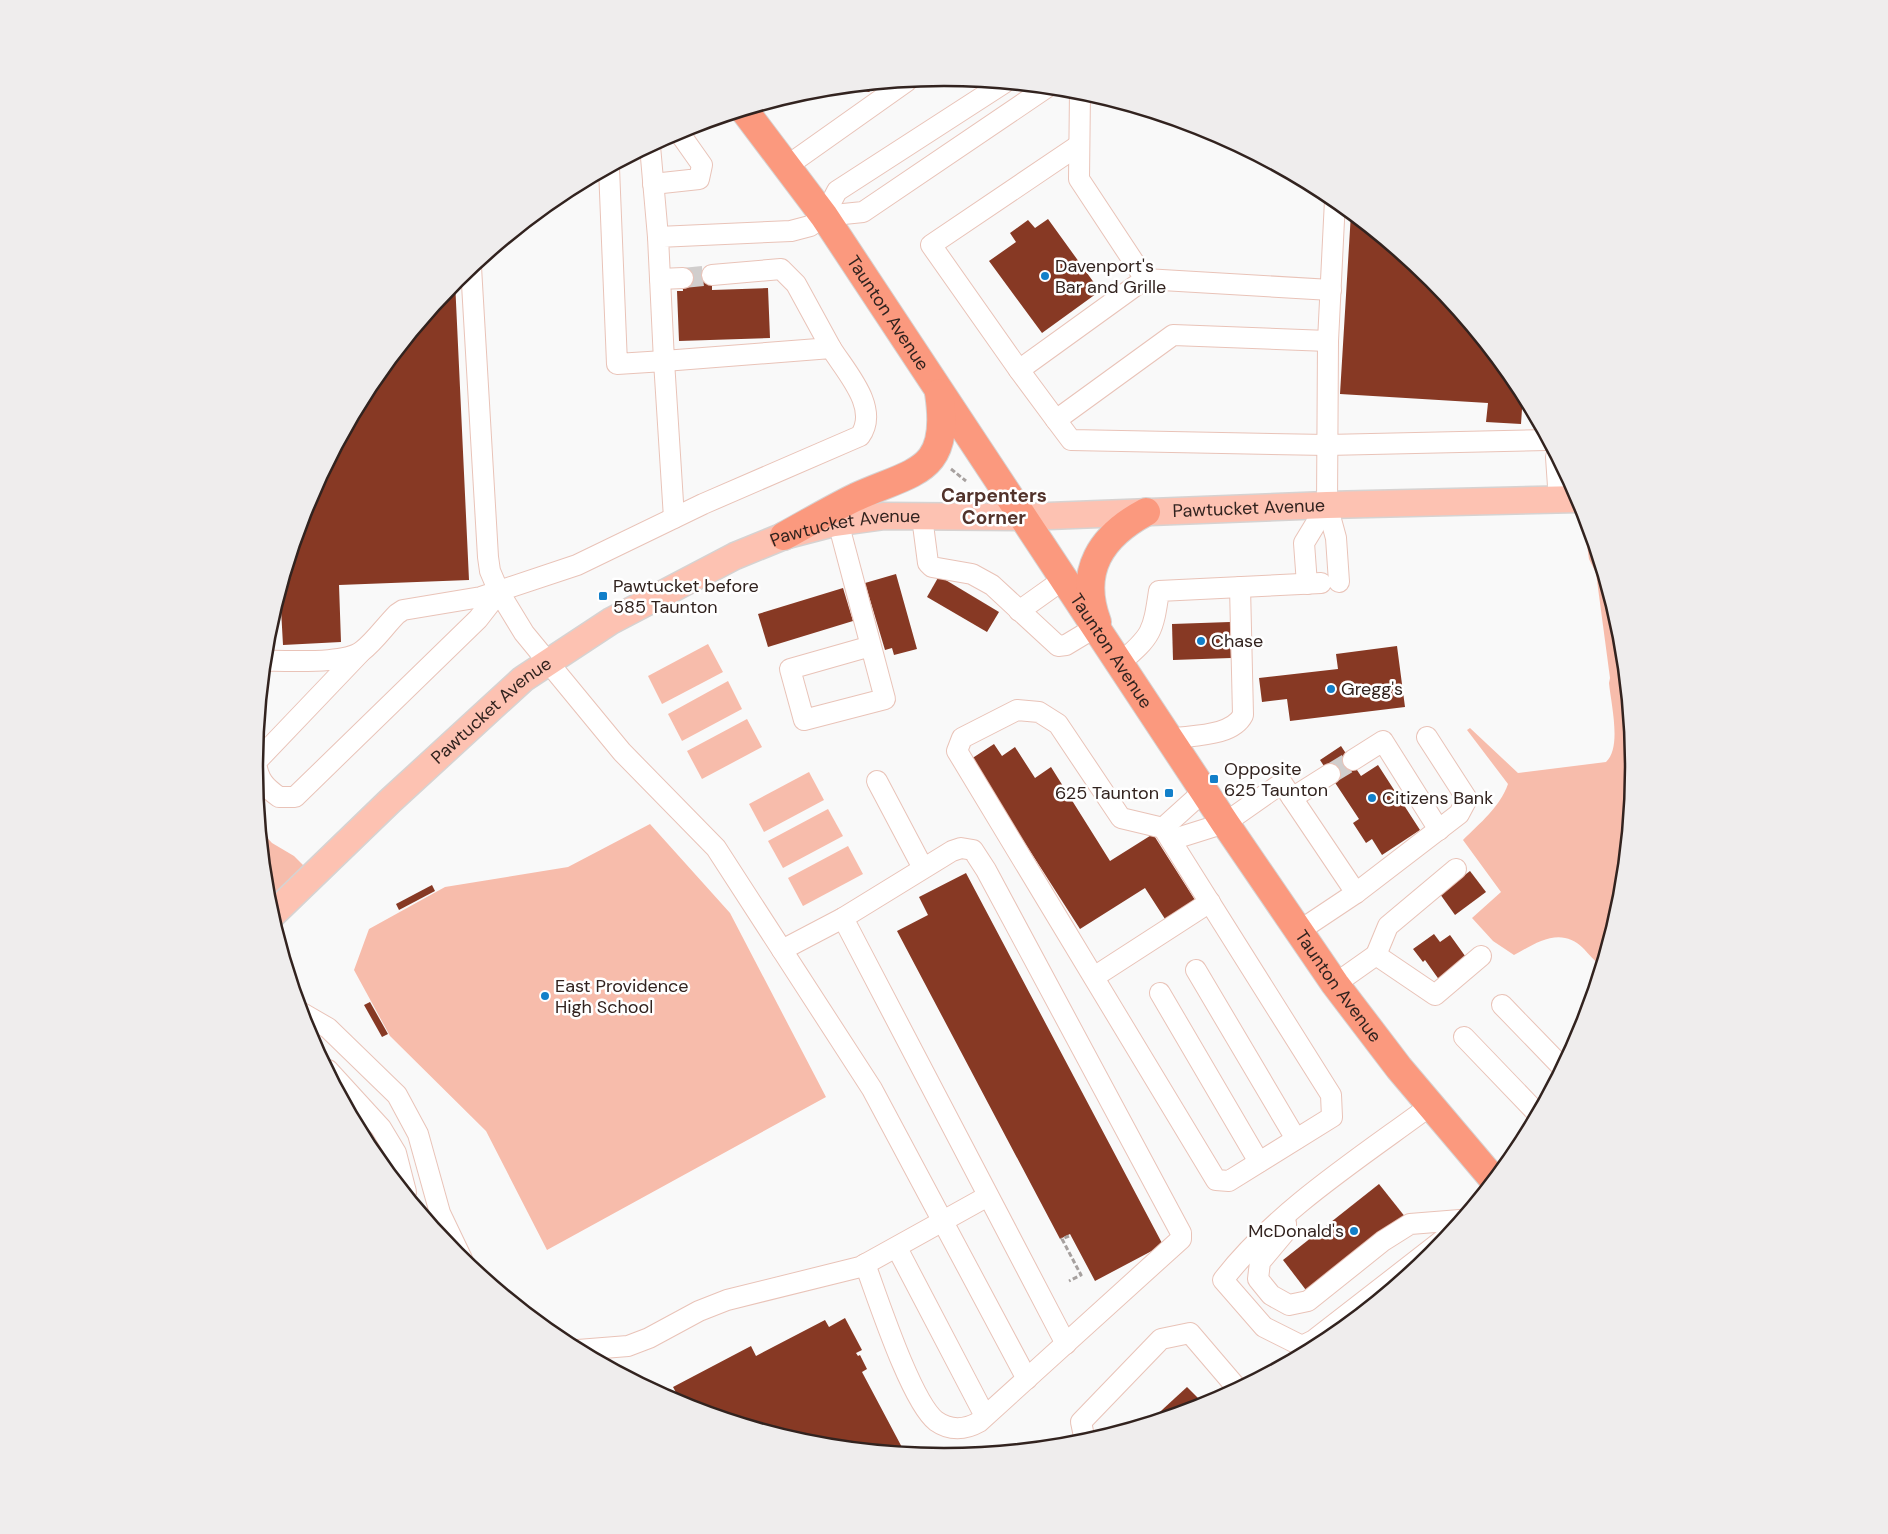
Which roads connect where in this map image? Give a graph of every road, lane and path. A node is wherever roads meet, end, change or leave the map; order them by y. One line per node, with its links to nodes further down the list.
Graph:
1 (897, 88): 9 (lane)
2 (995, 89): 13 (lane)
3 (1039, 93): 13 (lane)
4 (1080, 100): 7 (lane)
5 (751, 114): 9 (highway, Taunton Avenue)
6 (683, 138): 11 (lane)
7 (1079, 145): 19 (lane); 24 (lane)
8 (651, 153): 11 (lane)
9 (787, 166): 13 (highway, Taunton Avenue)
10 (609, 174): 23 (lane)
11 (653, 184): 14 (lane)
12 (1335, 210): 20 (lane)
13 (824, 216): 14 (lane); 25 (highway, Taunton Avenue)
14 (658, 238): 18 (lane)
15 (712, 275): 22 (lane)
16 (472, 278): 42 (lane)
17 (682, 278): 18 (lane)
18 (660, 279): 23 (lane)
19 (1145, 279): 20 (lane); 24 (lane)
20 (1331, 290): 21 (lane)
21 (1328, 341): 26 (lane); 28 (lane)
22 (831, 348): 23 (lane); 36 (lane)
23 (664, 361): 36 (lane)
24 (1019, 370): 26 (lane)
25 (938, 389): 35 (highway, Taunton Avenue); 38 (highway)
26 (1056, 420): 28 (lane)
27 (1541, 440): 28 (lane)
28 (1327, 445): 32 (lane)
29 (944, 463): 30 (path)
30 (966, 481)
31 (1569, 500): 32 (main road, Pawtucket Avenue)
32 (1327, 506): 33 (main road, Pawtucket Avenue); 40 (lane); 40 (lane)
33 (1146, 512): 35 (main road, Pawtucket Avenue); 44 (highway)
34 (922, 517): 35 (main road, Pawtucket Avenue); 37 (main road, Pawtucket Avenue); 43 (lane)
35 (1023, 517): 39 (highway, Taunton Avenue)
36 (674, 518): 42 (lane)
37 (838, 522): 38 (main road, Pawtucket Avenue); 45 (lane)
38 (784, 536): 48 (main road, Pawtucket Avenue)
39 (1064, 579): 43 (lane); 44 (highway, Taunton Avenue)
40 (1322, 583): 41 (lane)
41 (1240, 587): 49 (lane); 51 (lane)
42 (499, 592): 46 (lane); 48 (lane); 56 (lane)
43 (1019, 611): 44 (lane)
44 (1099, 633): 49 (highway, Taunton Avenue)
45 (871, 646): 45 (lane)
46 (361, 651): 47 (lane); 52 (lane)
47 (272, 661)
48 (548, 663): 66 (main road, Pawtucket Avenue); 69 (lane)
49 (1120, 664): 51 (highway, Taunton Avenue)
50 (1427, 737): 60 (lane)
51 (1169, 739): 58 (highway, Taunton Avenue)
52 (264, 754)
53 (1353, 760): 60 (lane)
54 (1330, 774): 57 (lane)
55 (877, 781): 62 (lane)
56 (264, 783)
57 (1287, 790): 59 (lane); 64 (lane)
58 (1204, 791): 59 (highway, Taunton Avenue); 61 (lane)
59 (1224, 823): 61 (lane); 68 (highway, Taunton Avenue)
60 (1439, 830): 64 (lane)
61 (1167, 834): 65 (lane); 73 (lane)
62 (923, 868): 67 (lane); 98 (lane)
63 (1456, 868): 70 (lane)
64 (1356, 893): 68 (lane)
65 (1210, 902): 73 (lane); 83 (lane)
66 (278, 910)
67 (843, 918): 69 (lane); 87 (lane)
68 (1299, 931): 74 (highway, Taunton Avenue)
69 (782, 950): 90 (lane)
70 (1376, 955): 71 (lane); 74 (lane)
71 (1481, 956)
72 (1196, 970): 83 (lane)
73 (1094, 976): 84 (lane)
74 (1335, 984): 81 (highway, Taunton Avenue)
75 (1160, 993): 84 (lane)
76 (1502, 1005): 79 (lane)
77 (311, 1018): 91 (lane)
78 (1464, 1037): 82 (lane)
79 (1558, 1062)
80 (342, 1085): 86 (lane)
81 (1430, 1106): 85 (highway, Taunton Avenue); 88 (lane)
82 (1533, 1109)
83 (1296, 1139): 84 (lane)
84 (1258, 1162)
85 (1489, 1174)
86 (403, 1179)
87 (988, 1196): 90 (lane); 98 (lane)
88 (1287, 1216): 89 (lane); 99 (lane)
89 (1451, 1221)
90 (945, 1222): 93 (lane); 101 (lane)
91 (451, 1235)
92 (1069, 1236): 95 (path)
93 (896, 1248): 94 (lane); 103 (lane)
94 (865, 1264): 100 (lane); 103 (lane)
95 (1069, 1281)
96 (1386, 1285): 97 (lane)
97 (1340, 1320)
98 (1066, 1344): 101 (lane)
99 (1302, 1346)
100 (591, 1349)
101 (1027, 1379): 103 (lane)
102 (1233, 1383): 104 (lane)
103 (985, 1416)
104 (1083, 1434)

